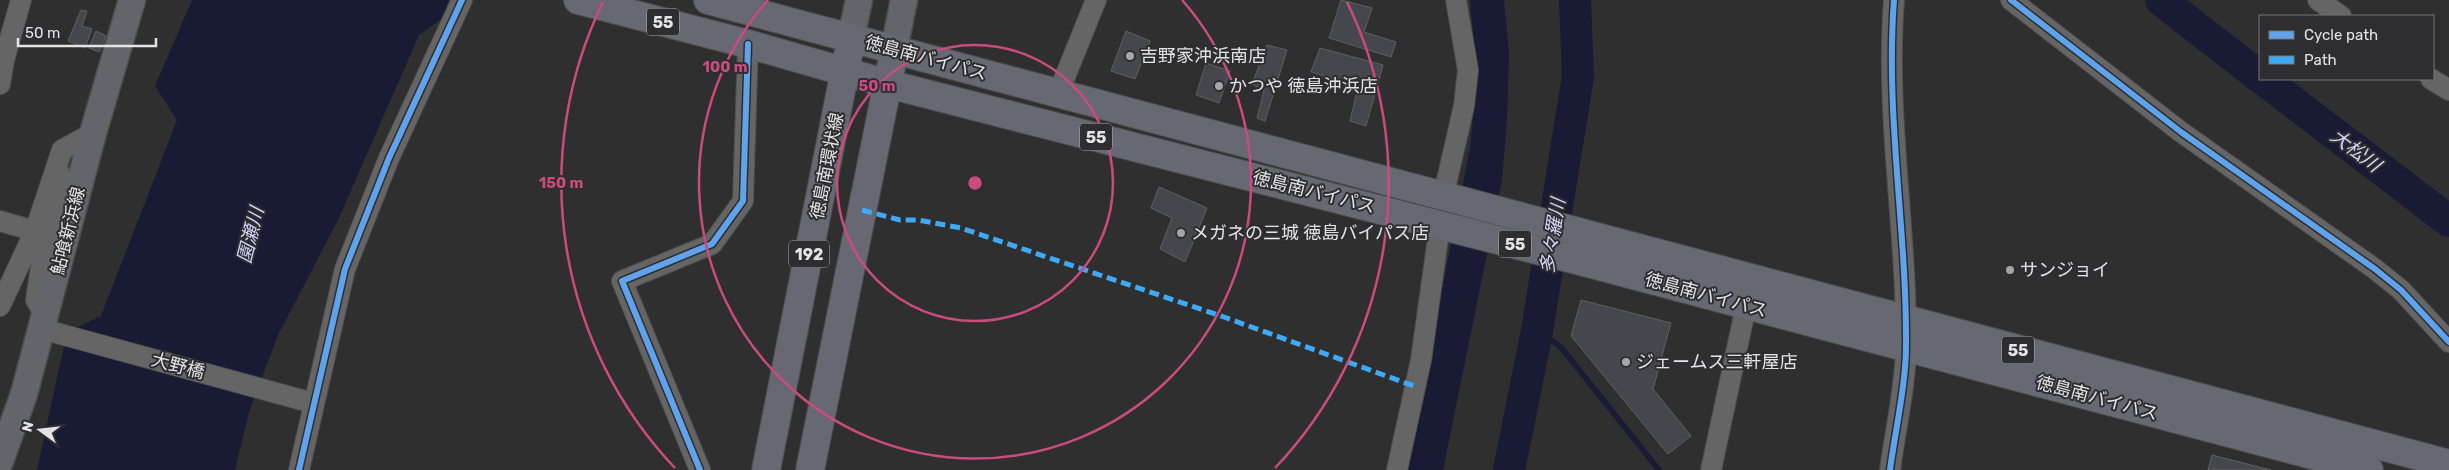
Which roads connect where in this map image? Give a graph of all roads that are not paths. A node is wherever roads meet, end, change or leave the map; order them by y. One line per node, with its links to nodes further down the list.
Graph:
1 (21, 0): 19 (street)
2 (132, 0): 23 (main road, 鮎喰新浜線)
3 (462, 0): 35 (street)
4 (578, 0): 15 (highway, 徳島南バイパス / 55)
5 (708, 0): 14 (highway, 徳島南バイパス / 55)
6 (859, 0): 14 (main road)
7 (904, 0): 16 (main road)
8 (1096, 0): 22 (street)
9 (1456, 0): 25 (street)
10 (1894, 0): 31 (street)
11 (2011, 0): 33 (street)
12 (2318, 0): 13 (street)
13 (2340, 15)
14 (851, 38): 16 (highway, 徳島南バイパス / 55); 17 (highway, 徳島南環状線 / 192)
15 (748, 44): 17 (highway, 徳島南バイパス / 55); 39 (street)
16 (894, 49): 20 (highway, 192); 22 (highway, 徳島南バイパス / 55)
17 (845, 72): 20 (highway, 徳島南バイパス / 55); 40 (highway, 徳島南環状線 / 192)
18 (2433, 80): 21 (street)
19 (0, 84)
20 (888, 84): 27 (highway, 徳島南バイパス / 55); 41 (highway, 192)
21 (2449, 90)
22 (1058, 94): 25 (highway, 徳島南バイパス / 55)
23 (93, 133): 24 (street); 32 (main road, 鮎喰新浜線)
24 (58, 158): 28 (street); 32 (street)
25 (1449, 198): 31 (highway, 徳島南バイパス / 55)
26 (0, 221): 28 (street)
27 (1443, 225): 30 (highway, 徳島南バイパス / 55); 42 (street)
28 (35, 231): 29 (street)
29 (0, 306)
30 (1746, 306): 34 (highway, 徳島南バイパス / 55); 43 (street)
31 (1906, 320): 34 (street); 37 (highway, 徳島南バイパス / 55)
32 (49, 327): 35 (street, 大野橋); 36 (main road, 鮎喰新浜線)
33 (2449, 342)
34 (1906, 348): 44 (street); 45 (highway, 徳島南バイパス / 55)
35 (304, 401): 38 (street)
36 (0, 461)
37 (2449, 464)
38 (299, 470)
39 (700, 470)
40 (766, 470)
41 (810, 470)
42 (1397, 470)
43 (1711, 470)
44 (1890, 470)
45 (2369, 470)

